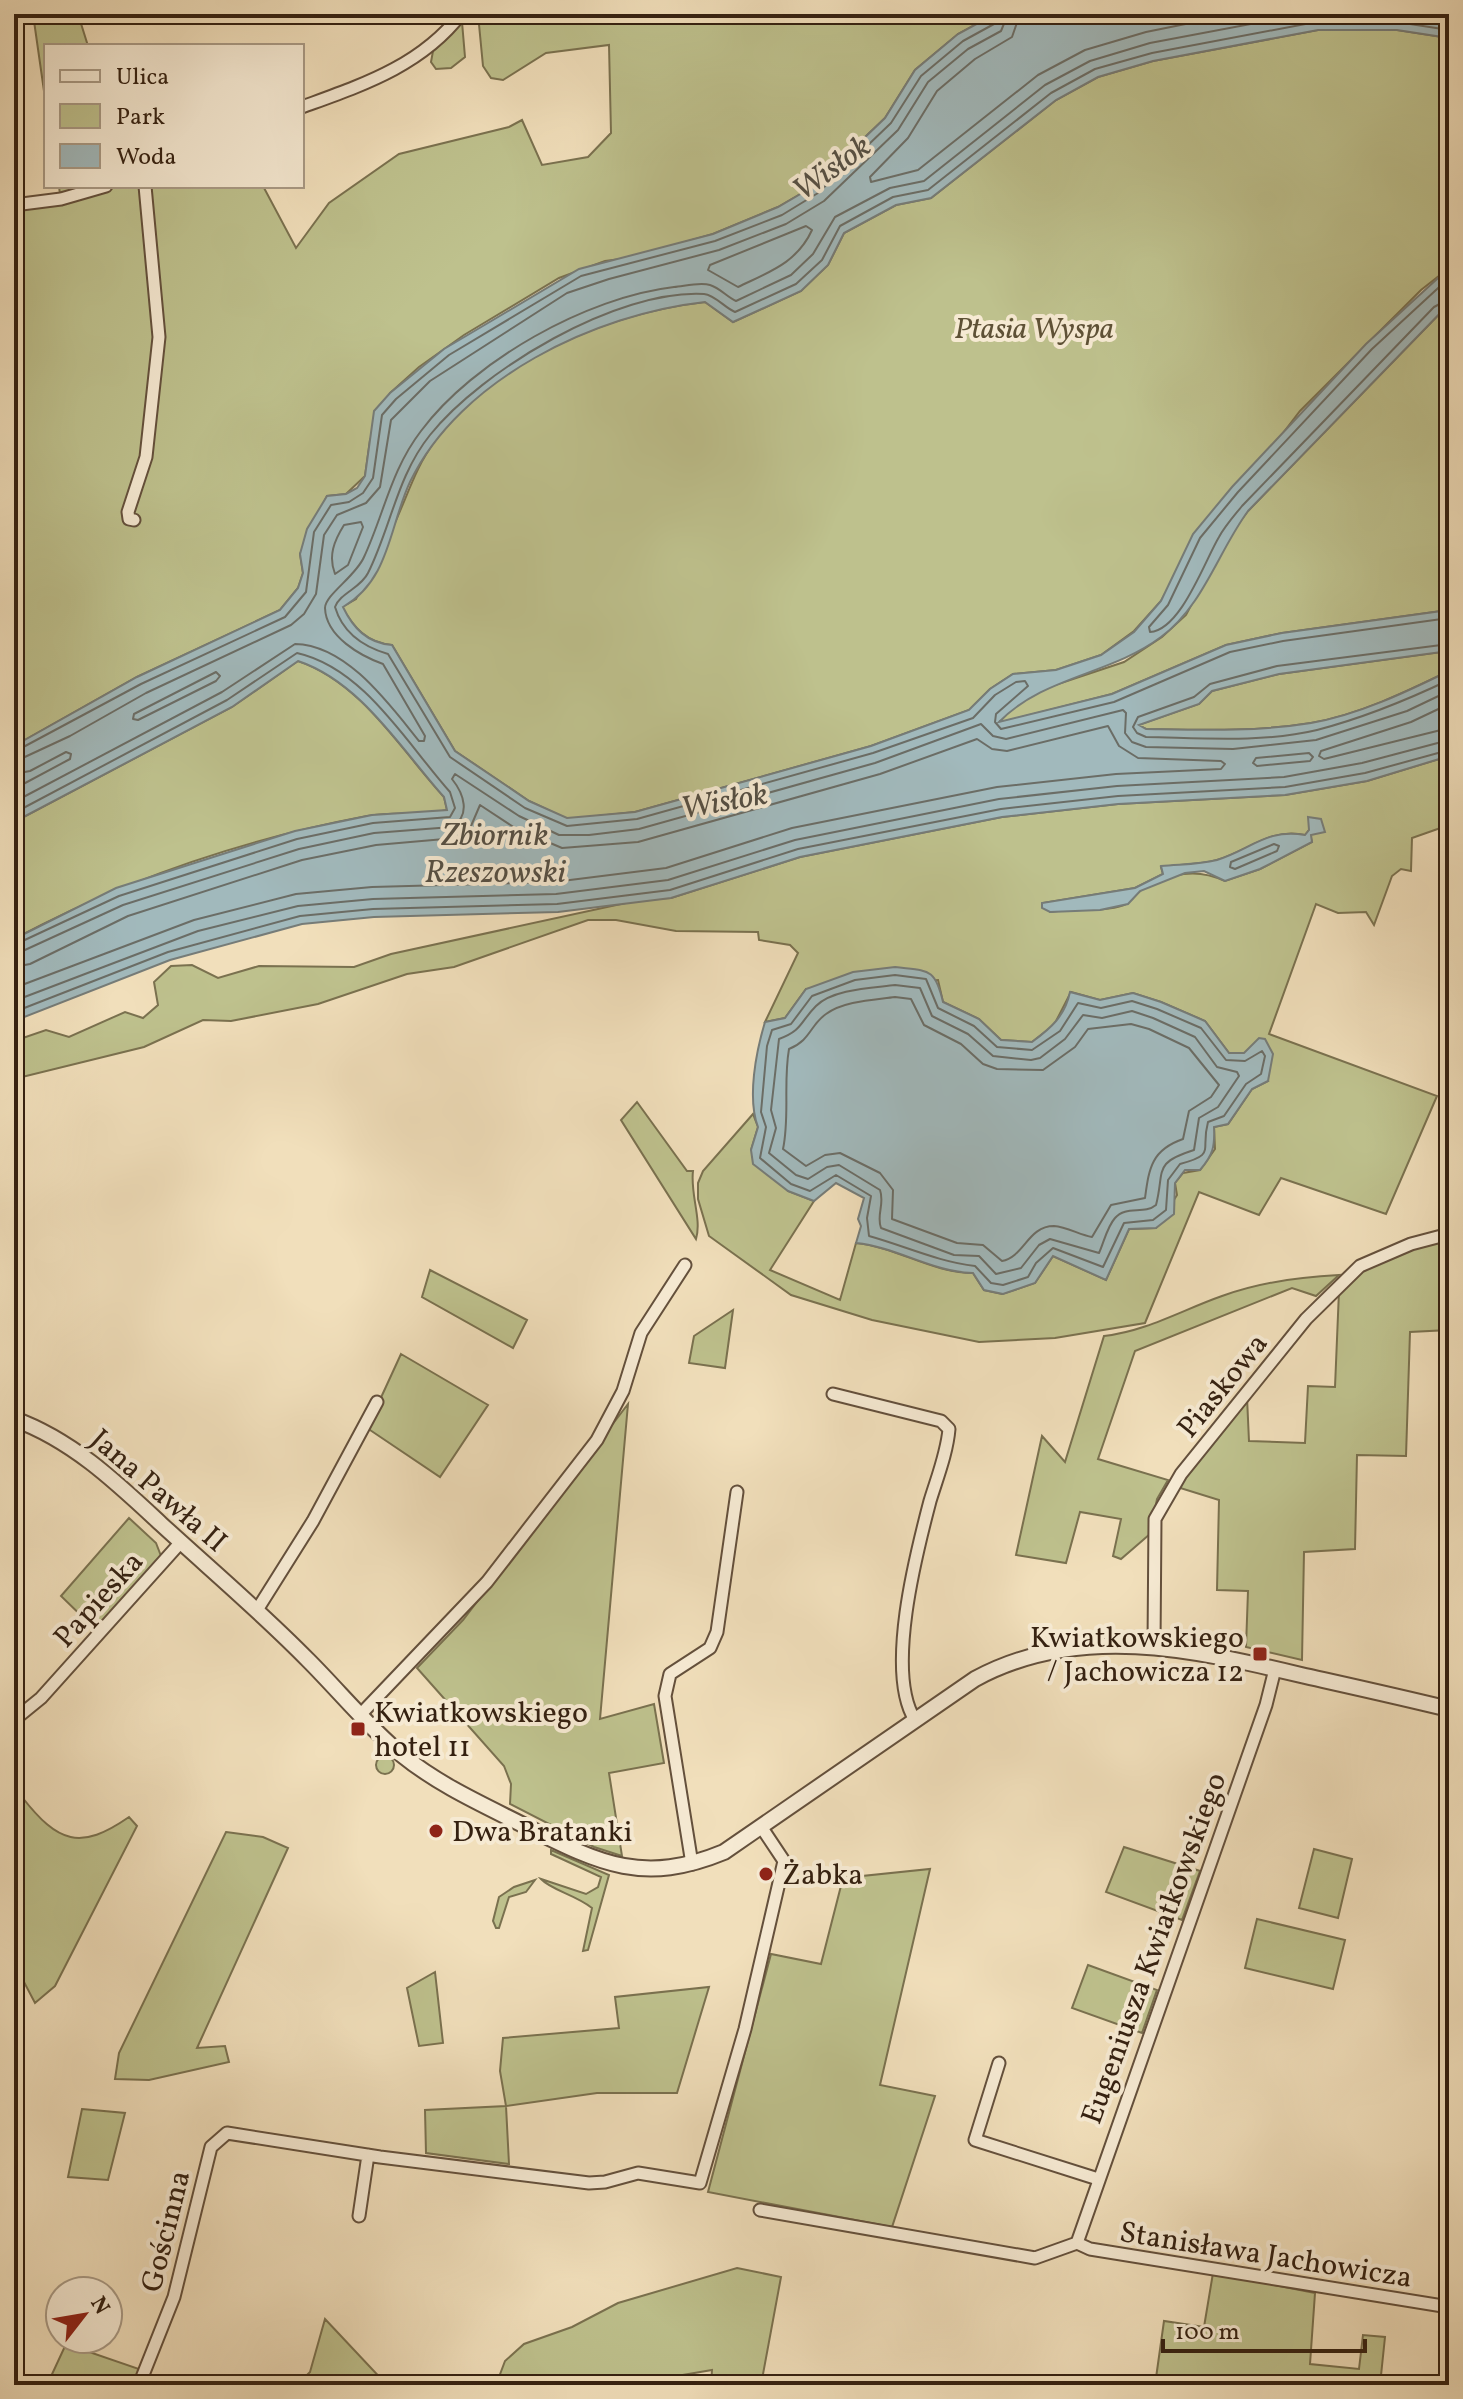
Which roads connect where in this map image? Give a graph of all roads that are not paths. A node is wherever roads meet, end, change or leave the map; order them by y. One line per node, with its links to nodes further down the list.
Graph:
1 (461, 14): 2 (street)
2 (304, 106)
3 (99, 188): 5 (street)
4 (145, 188): 6 (street)
5 (14, 205)
6 (134, 520)
7 (1449, 1234): 15 (street, Piaskowa)
8 (685, 1265): 18 (street)
9 (833, 1394): 20 (street)
10 (377, 1402): 14 (street)
11 (14, 1419): 13 (street, Jana Pawła II)
12 (737, 1492): 22 (street)
13 (181, 1542): 14 (street, Jana Pawła II); 19 (street, Papieska)
14 (259, 1612): 18 (street)
15 (1154, 1646): 16 (street); 20 (street)
16 (1275, 1669): 17 (street); 25 (street, Eugeniusza Kwiatkowskiego)
17 (1449, 1709)
18 (361, 1714): 22 (street)
19 (14, 1720)
20 (915, 1720): 21 (street)
21 (762, 1828): 22 (street); 24 (street)
22 (692, 1864)
23 (999, 2063): 25 (street)
24 (368, 2155): 27 (street); 30 (street, Gościnna)
25 (1098, 2179): 28 (street, Eugeniusza Kwiatkowskiego)
26 (760, 2210): 28 (street)
27 (359, 2216)
28 (1077, 2243): 29 (street, Stanisława Jachowicza)
29 (1449, 2307)
30 (139, 2385)

